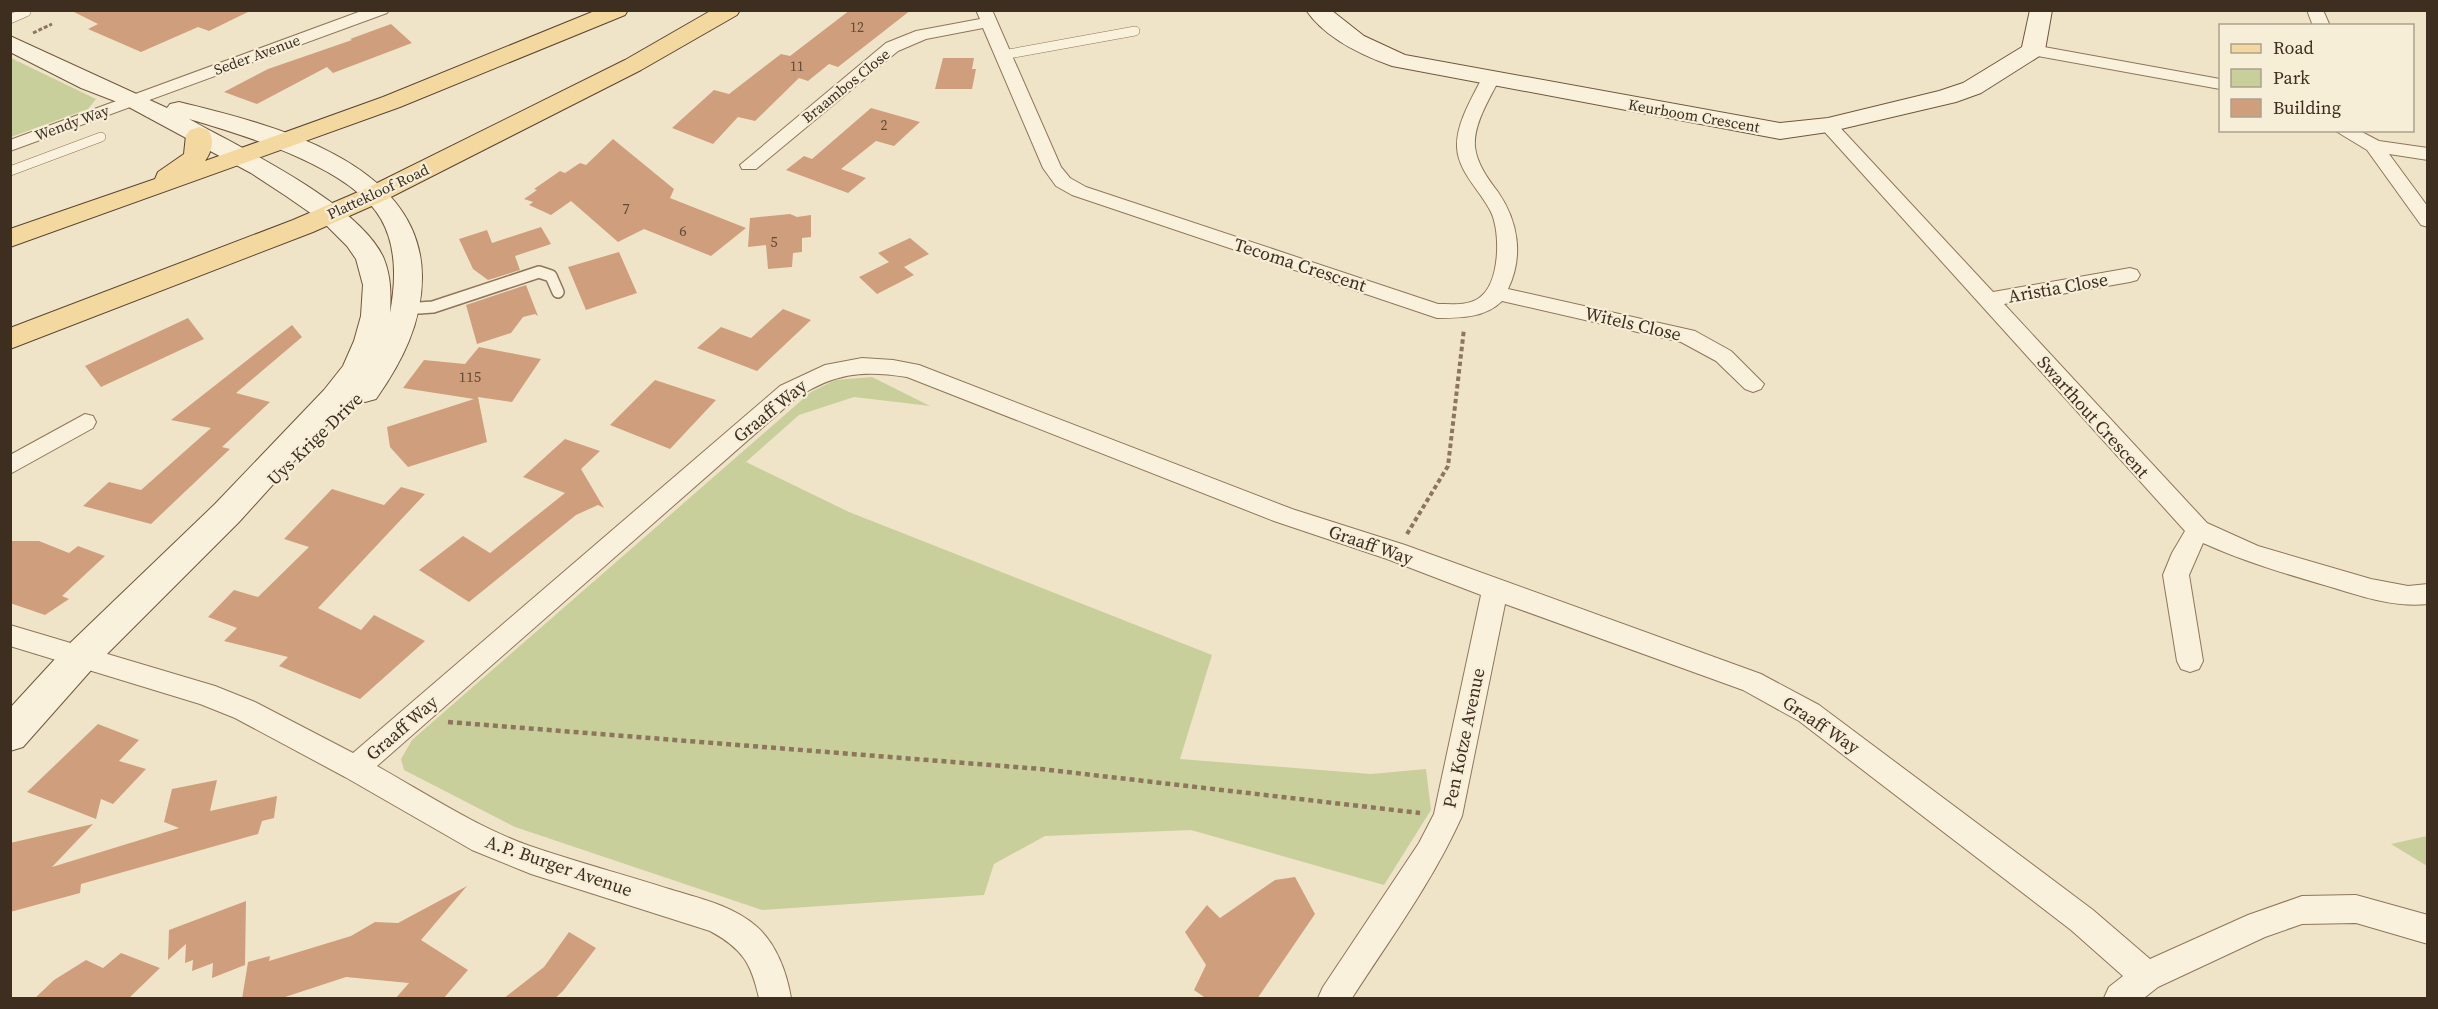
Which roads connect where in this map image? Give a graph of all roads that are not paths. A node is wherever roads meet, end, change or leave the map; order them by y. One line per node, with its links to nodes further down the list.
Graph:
1 (381, 10): 17 (street, Seder Avenue)
2 (617, 10): 22 (main road)
3 (729, 10): 30 (main road, Plattekloof Road)
4 (1317, 10): 15 (street, Keurboom Crescent)
5 (2041, 10): 13 (street)
6 (2315, 10): 10 (street)
7 (26, 12): 9 (lane)
8 (987, 16): 14 (street, Tecoma Crescent); 27 (street, Braambos Close)
9 (10, 19)
10 (2321, 24)
11 (1135, 31): 14 (lane)
12 (10, 44): 17 (street, Uys Krige Drive)
13 (2033, 50): 16 (street); 18 (street, Keurboom Crescent)
14 (1003, 55): 36 (street, Tecoma Crescent)
15 (1491, 78): 18 (street, Keurboom Crescent); 36 (street)
16 (2219, 84)
17 (134, 100): 20 (street, Uys Krige Drive); 22 (street, Uys Krige Drive); 23 (street, Wendy Way)
18 (1828, 125): 37 (street, Swarthout Crescent)
19 (2347, 132): 24 (street)
20 (199, 135): 26 (street, Uys Krige Drive); 29 (main road)
21 (101, 137): 28 (lane)
22 (285, 142): 26 (main road); 30 (street, Uys Krige Drive)
23 (10, 146)
24 (2374, 146): 25 (street); 32 (street)
25 (2427, 154)
26 (241, 158): 29 (main road); 31 (street, Uys Krige Drive)
27 (749, 165)
28 (10, 171)
29 (142, 192): 33 (main road)
30 (374, 195): 31 (main road, Plattekloof Road); 38 (street, Uys Krige Drive)
31 (331, 215): 39 (main road, Plattekloof Road); 43 (street, Uys Krige Drive)
32 (2427, 220)
33 (10, 239)
34 (2130, 275): 37 (street, Aristia Close)
35 (558, 292): 38 (lane)
36 (1498, 292): 40 (street, Witels Close)
37 (1987, 300): 44 (street, Swarthout Crescent)
38 (407, 304): 43 (street, Uys Krige Drive)
39 (10, 339)
40 (1753, 384)
41 (85, 422): 42 (street)
42 (10, 466)
43 (227, 513): 48 (street, Uys Krige Drive)
44 (2198, 530): 46 (street, Swarthout Crescent); 49 (street)
45 (1494, 590): 51 (street, Graaff Way); 53 (street, Graaff Way); 55 (street, Pen Kotze Avenue)
46 (2427, 594)
47 (10, 635): 48 (street, A.P. Burger Avenue)
48 (80, 657): 50 (street, Uys Krige Drive); 51 (street, A.P. Burger Avenue)
49 (2190, 661)
50 (10, 735)
51 (355, 768): 54 (street, A.P. Burger Avenue)
52 (2427, 930): 53 (street)
53 (2146, 976): 56 (street)
54 (775, 999)
55 (1334, 999)
56 (2120, 999)

